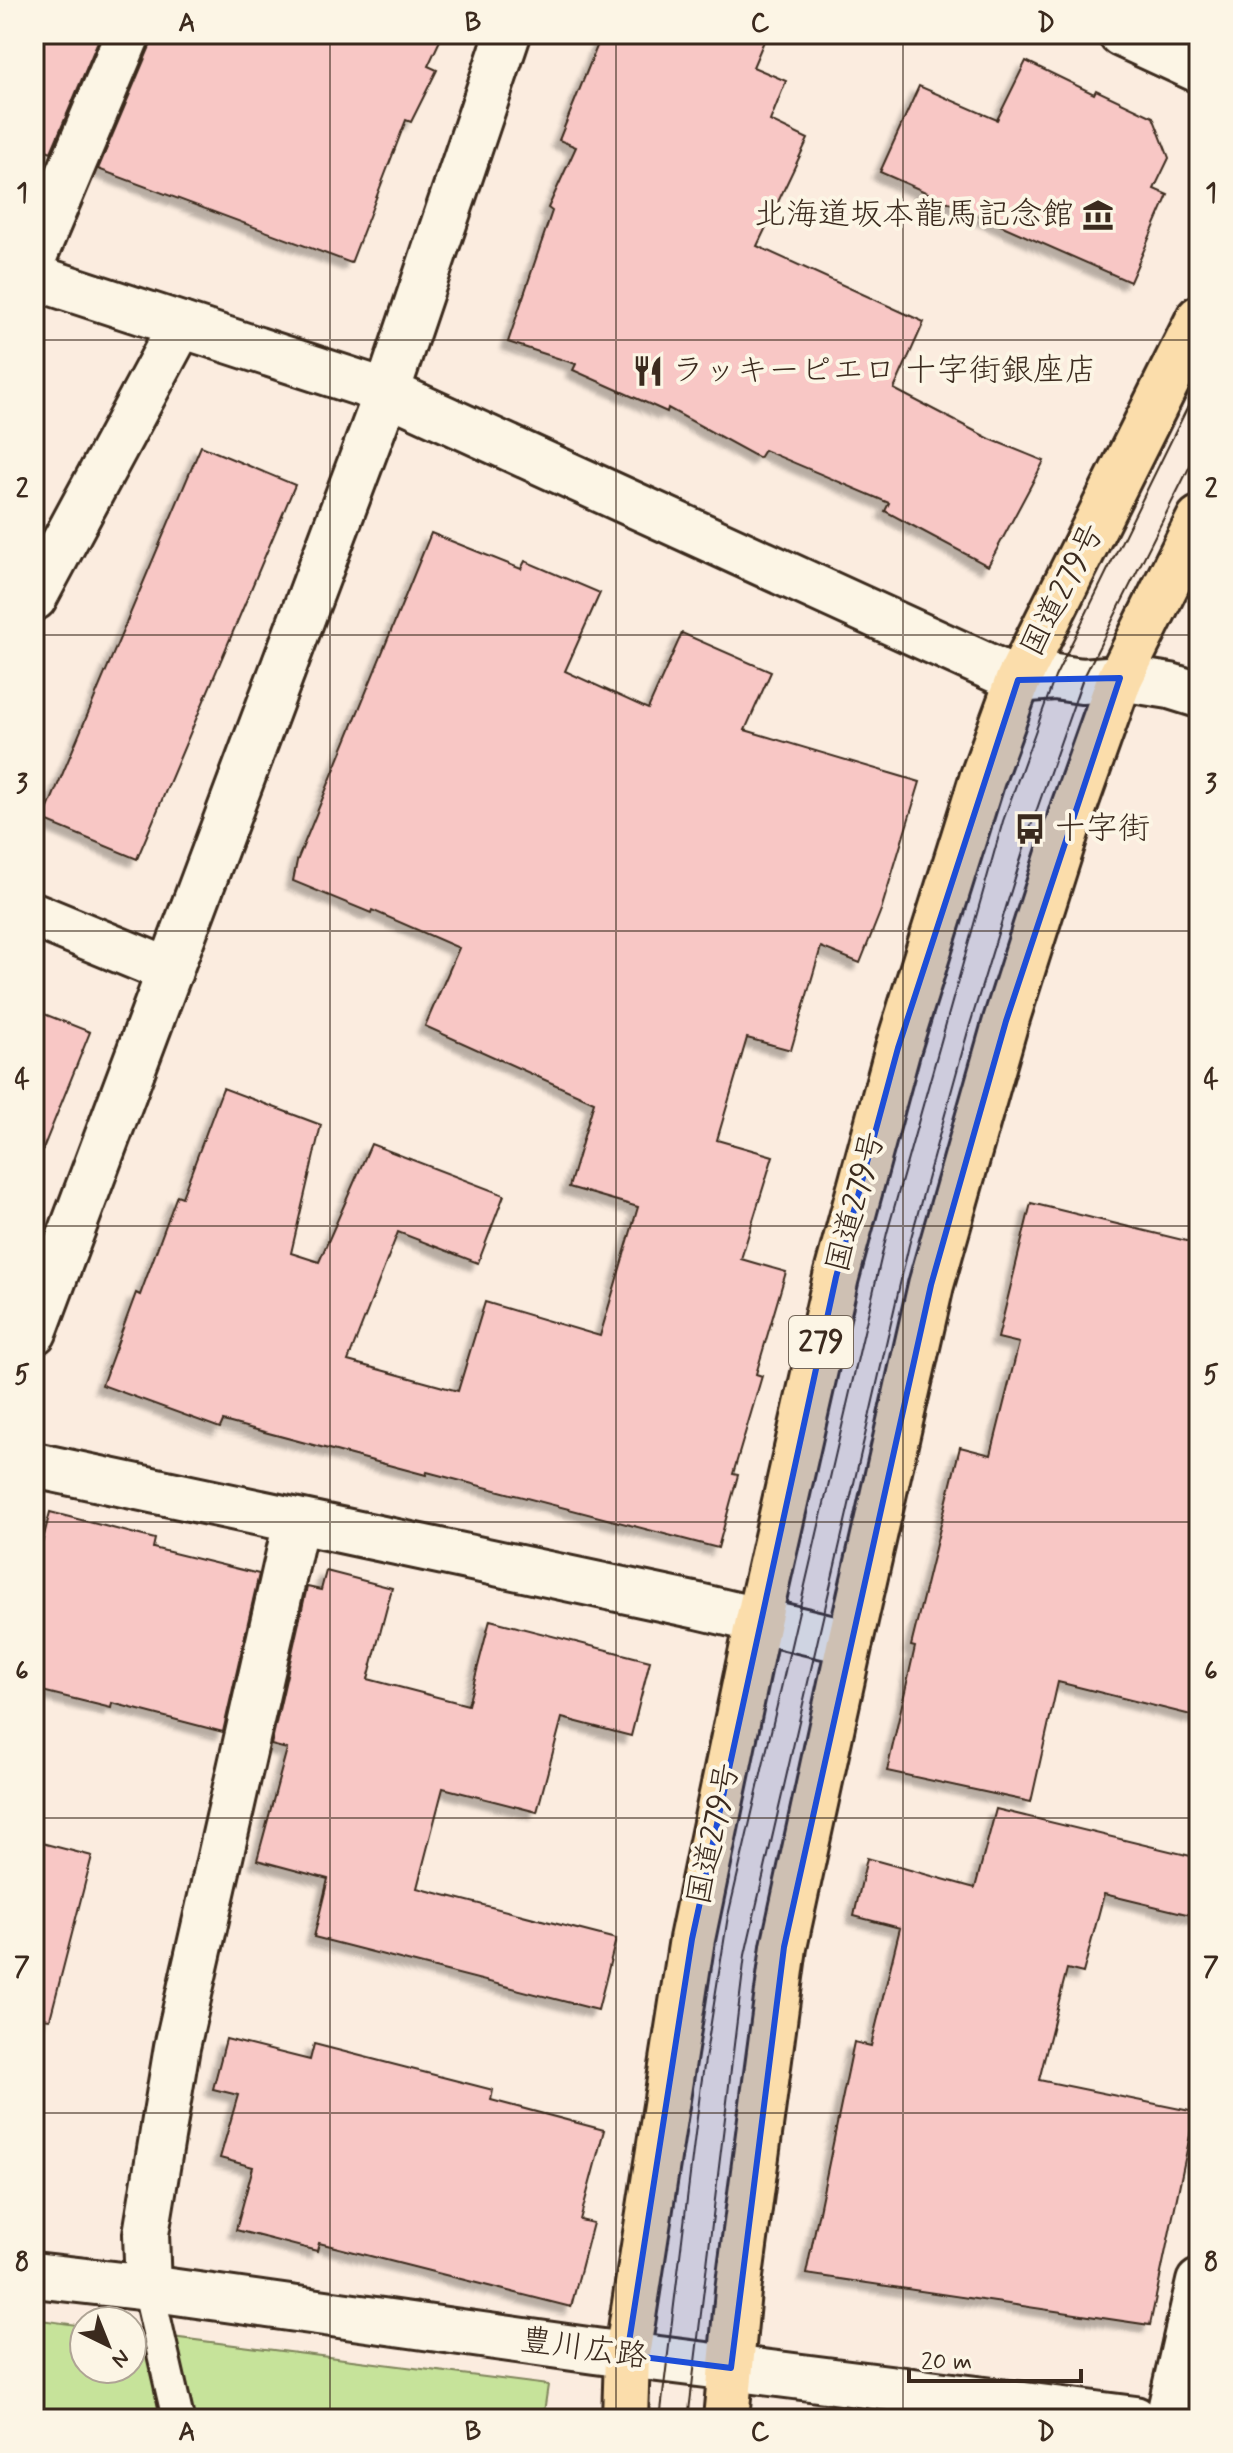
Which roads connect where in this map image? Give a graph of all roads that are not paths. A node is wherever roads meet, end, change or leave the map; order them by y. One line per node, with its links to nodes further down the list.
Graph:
1 (128, 34): 5 (street)
2 (508, 34): 9 (street)
3 (1121, 34): 4 (street)
4 (1199, 70)
5 (34, 257)
6 (34, 277): 8 (street)
7 (1199, 318): 13 (highway, 国道279号 / 279)
8 (181, 325): 9 (street); 11 (street)
9 (387, 392): 13 (street); 16 (street)
10 (1199, 519): 12 (highway)
11 (34, 598)
12 (1120, 678): 13 (street); 14 (street); 21 (highway)
13 (1018, 680): 20 (highway, 国道279号 / 279)
14 (1199, 695)
15 (34, 915): 16 (street)
16 (170, 971): 17 (street)
17 (34, 1332)
18 (34, 1465): 19 (street)
19 (296, 1522): 20 (street); 24 (street)
20 (758, 1621): 21 (street); 25 (highway, 国道279号 / 279)
21 (850, 1642): 26 (highway)
22 (34, 2275): 24 (street, 豊川広路)
23 (1199, 2282): 31 (street)
24 (148, 2288): 25 (street, 豊川広路); 27 (lane)
25 (627, 2355): 26 (street, 豊川広路); 28 (highway, 国道279号 / 279)
26 (731, 2368): 29 (highway); 30 (street, 豊川広路)
27 (178, 2419)
28 (625, 2419)
29 (726, 2419)
30 (1135, 2419)
31 (1168, 2419)

